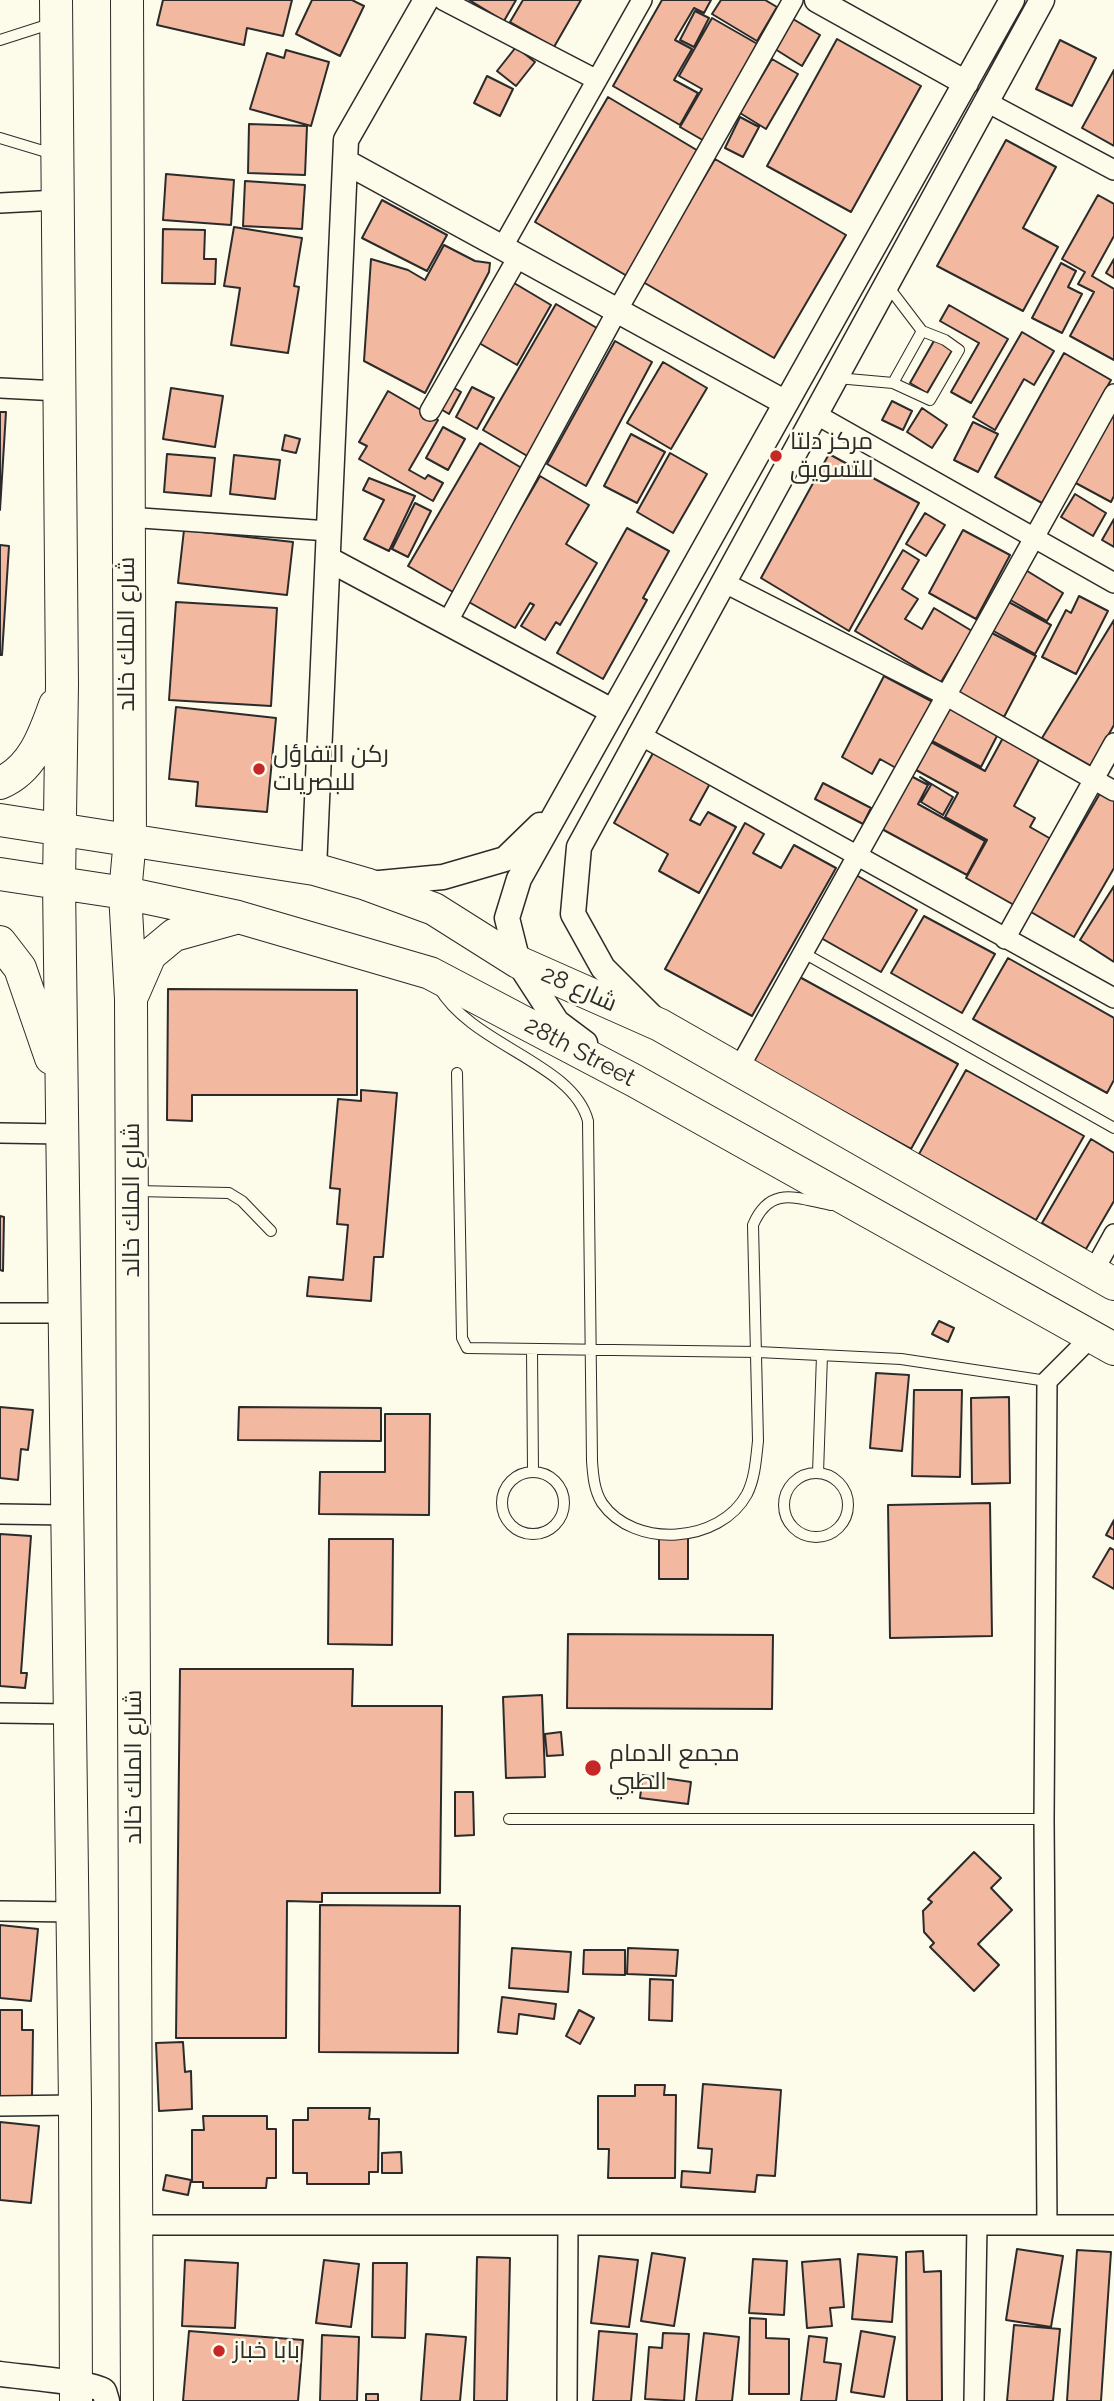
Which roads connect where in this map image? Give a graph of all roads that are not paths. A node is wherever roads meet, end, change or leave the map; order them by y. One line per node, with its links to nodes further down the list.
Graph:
1 (127, 0): 32 (main road, شارع الملك خالد)
2 (426, 0): 16 (street)
3 (443, 0): 11 (street)
4 (642, 0): 11 (street)
5 (793, 0): 22 (street)
6 (817, 0): 12 (street)
7 (1013, 0): 12 (street)
8 (1042, 0): 13 (street)
9 (56, 11): 10 (lane); 15 (main road)
10 (0, 40)
11 (597, 80): 20 (street)
12 (966, 83): 29 (street)
13 (985, 101): 17 (street); 21 (street)
14 (0, 138): 15 (lane)
15 (58, 155): 18 (main road)
16 (346, 162): 20 (street); 33 (street)
17 (1114, 170)
18 (58, 200): 19 (street); 27 (main road)
19 (0, 203)
20 (510, 252): 22 (street); 30 (street)
21 (887, 285): 23 (lane); 24 (street)
22 (617, 311): 29 (street); 38 (street)
23 (922, 331): 25 (lane); 25 (lane)
24 (836, 378): 25 (lane); 31 (street)
25 (893, 383)
26 (0, 388): 27 (street)
27 (59, 391): 39 (main road)
28 (1114, 394): 34 (street)
29 (786, 403): 41 (street)
30 (430, 411)
31 (817, 415): 34 (street); 36 (street)
32 (127, 517): 33 (street); 44 (main road, شارع الملك خالد)
33 (329, 531): 35 (street)
34 (1032, 536): 37 (street); 40 (street)
35 (328, 559): 38 (street); 54 (street)
36 (723, 582): 40 (street); 42 (street)
37 (1114, 583)
38 (447, 623): 41 (street)
39 (62, 684): 46 (main road); 50 (main road)
40 (945, 695): 45 (street); 53 (street)
41 (612, 711): 48 (street)
42 (638, 734): 53 (street); 67 (street)
43 (1114, 743): 45 (street)
44 (127, 769): 51 (main road, شارع الملك خالد); 52 (main road)
45 (1094, 779): 47 (street); 60 (street)
46 (0, 783)
47 (1114, 791)
48 (559, 807): 57 (street); 63 (street)
49 (0, 820): 50 (main road, شارع 28)
50 (62, 828): 51 (main road, شارع 28); 56 (main road)
51 (130, 839): 52 (main road, شارع 28); 58 (main road, شارع الملك خالد)
52 (202, 852): 54 (main road, شارع 28)
53 (856, 855): 60 (street); 62 (street)
54 (314, 869): 57 (main road, شارع 28)
55 (0, 874): 56 (main road, 28th Street)
56 (59, 883): 58 (main road, 28th Street); 71 (main road)
57 (366, 884): 63 (main road, شارع 28)
58 (125, 893): 59 (main road, 28th Street); 66 (main road, شارع الملك خالد)
59 (238, 917): 64 (main road, 28th Street); 66 (main road)
60 (1005, 939): 65 (street)
61 (0, 942): 71 (main road)
62 (802, 952): 68 (street); 72 (lane)
63 (518, 962): 67 (main road, شارع 28); 70 (street)
64 (430, 973): 70 (main road, 28th Street); 83 (lane)
65 (1114, 998)
66 (131, 999): 75 (main road, شارع الملك خالد)
67 (660, 1025): 68 (main road, شارع 28)
68 (739, 1069): 79 (main road, شارع 28)
69 (457, 1073): 84 (lane)
70 (635, 1081): 76 (main road, 28th Street)
71 (61, 1095): 74 (main road)
72 (1114, 1128)
73 (0, 1133): 74 (street)
74 (62, 1134): 81 (main road)
75 (132, 1191): 77 (lane); 100 (main road, شارع الملك خالد)
76 (876, 1214): 82 (main road, 28th Street); 85 (lane)
77 (271, 1231)
78 (1114, 1234): 79 (street)
79 (1104, 1278)
80 (0, 1313): 81 (street)
81 (65, 1313): 91 (main road)
82 (1103, 1343): 87 (street)
83 (592, 1348): 84 (lane); 85 (lane); 85 (lane)
84 (532, 1350): 88 (lane)
85 (758, 1352): 86 (lane)
86 (822, 1355): 87 (lane); 89 (lane)
87 (1047, 1381): 95 (street)
88 (533, 1472): 88 (lane)
89 (818, 1473): 89 (lane)
90 (0, 1514): 91 (street)
91 (67, 1515): 93 (main road)
92 (0, 1713): 93 (street)
93 (70, 1714): 97 (main road)
94 (509, 1819): 95 (lane)
95 (1044, 1819): 103 (street)
96 (0, 1911): 97 (street)
97 (73, 1912): 98 (main road)
98 (75, 2105): 99 (street); 106 (main road)
99 (0, 2106)
100 (136, 2225): 101 (street); 108 (main road, شارع الملك خالد)
101 (568, 2225): 102 (street); 109 (street)
102 (977, 2225): 103 (street); 110 (street)
103 (1047, 2225): 104 (street)
104 (1114, 2225)
105 (0, 2374): 106 (street)
106 (76, 2393): 107 (street)
107 (107, 2401)
108 (137, 2401)
109 (567, 2401)
110 (974, 2401)

